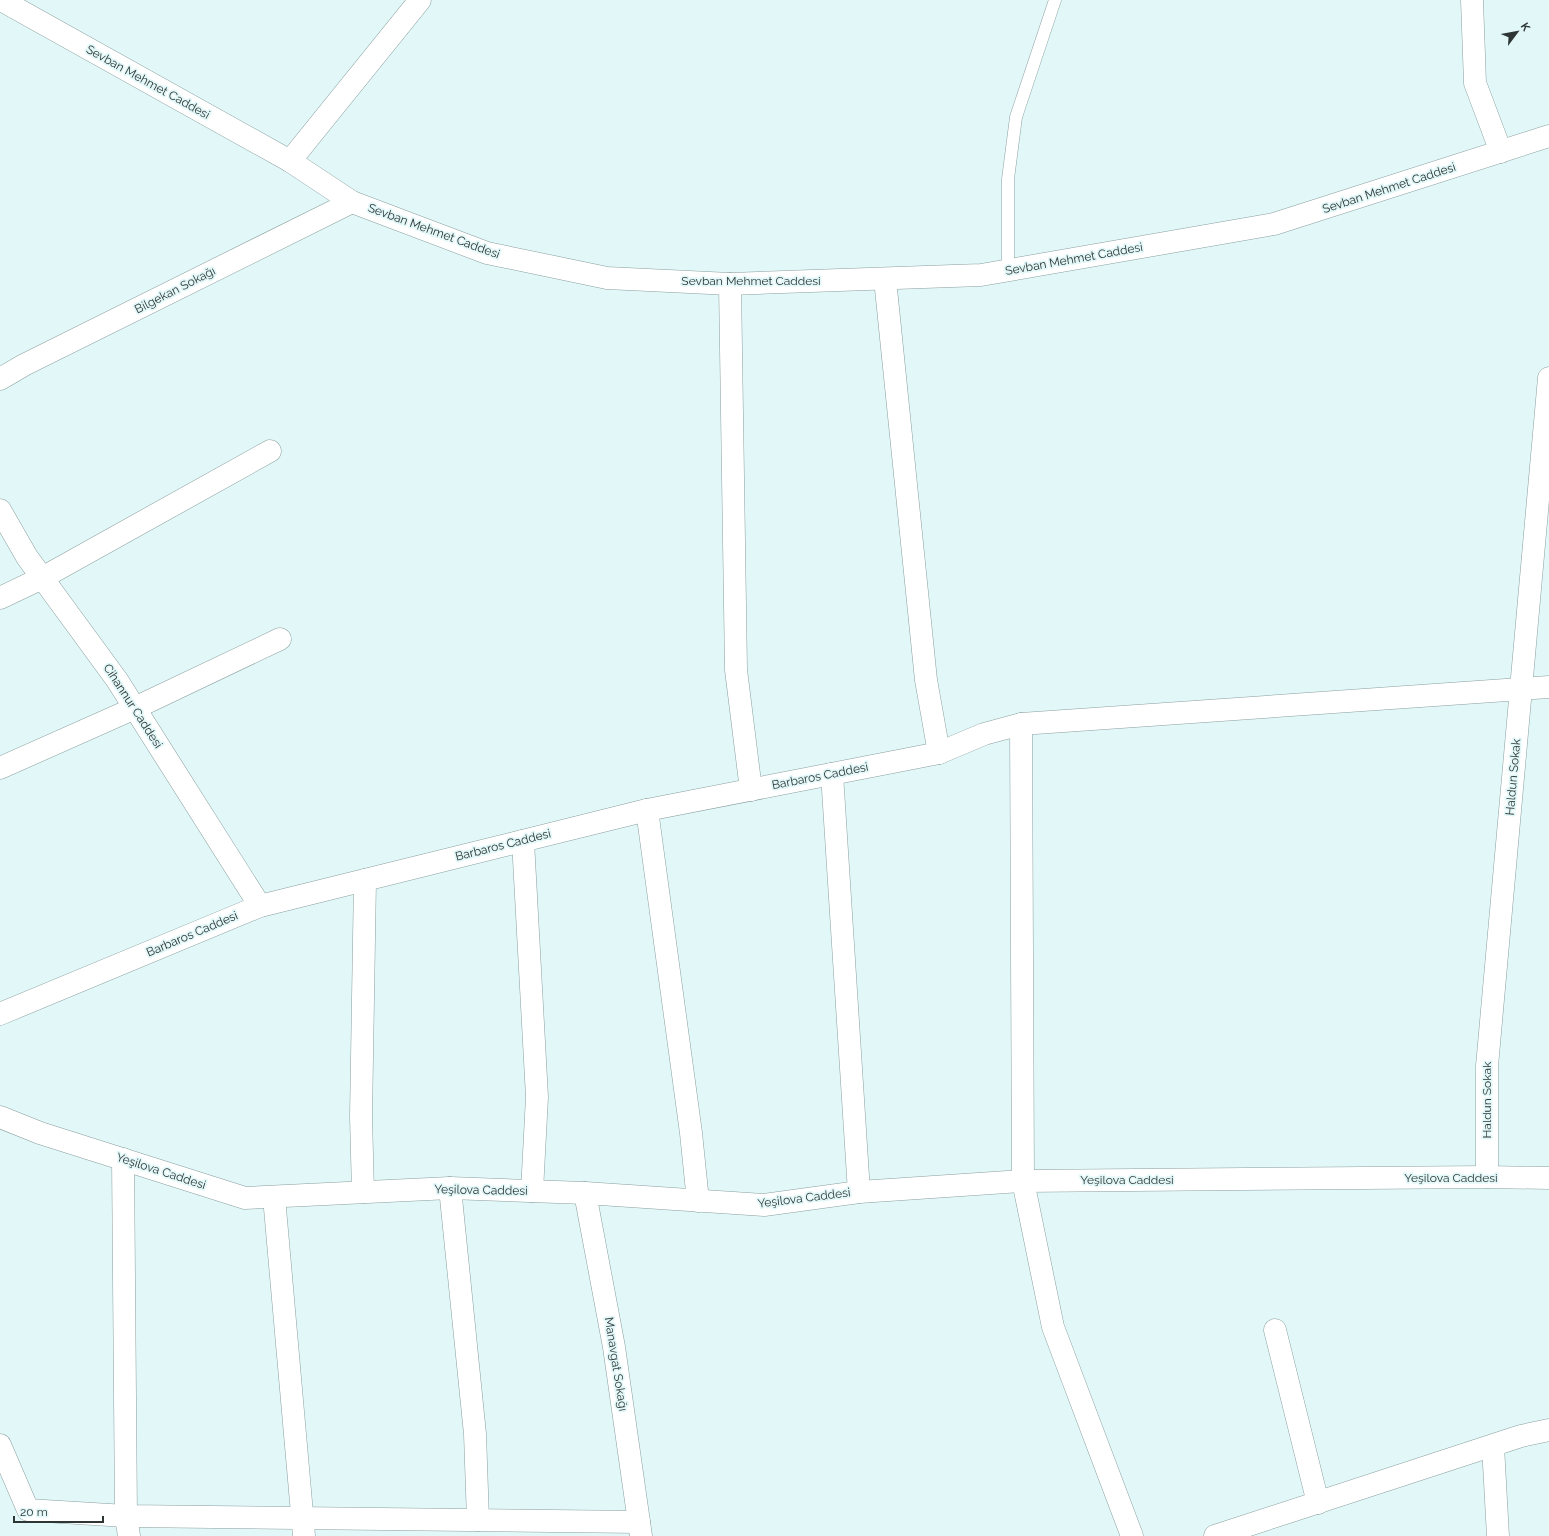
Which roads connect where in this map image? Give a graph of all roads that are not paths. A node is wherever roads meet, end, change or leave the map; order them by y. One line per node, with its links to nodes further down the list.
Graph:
1 (1, 0): 7 (street, Sevban Mehmet Caddesi)
2 (420, 0): 7 (street)
3 (1055, 0): 9 (lane)
4 (1472, 0): 6 (street)
5 (1549, 136): 6 (street, Sevban Mehmet Caddesi)
6 (1501, 152): 9 (street, Sevban Mehmet Caddesi)
7 (290, 161): 8 (street, Sevban Mehmet Caddesi)
8 (352, 202): 11 (street, Sevban Mehmet Caddesi); 13 (street, Bilgekan Sokağı)
9 (1008, 271): 10 (street, Sevban Mehmet Caddesi)
10 (885, 279): 11 (street, Sevban Mehmet Caddesi); 23 (street)
11 (730, 284): 26 (street)
12 (1549, 378): 20 (street, Haldun Sokak)
13 (0, 379)
14 (270, 452): 16 (street)
15 (0, 510): 16 (street, Cihannur Caddesi)
16 (42, 578): 17 (street); 21 (street, Cihannur Caddesi)
17 (0, 598)
18 (280, 639): 21 (street)
19 (1549, 687): 20 (street, Barbaros Caddesi)
20 (1521, 689): 22 (street, Barbaros Caddesi); 34 (street, Haldun Sokak)
21 (135, 708): 24 (street); 30 (street, Cihannur Caddesi)
22 (1021, 724): 23 (street, Barbaros Caddesi); 36 (street)
23 (939, 753): 25 (street, Barbaros Caddesi)
24 (0, 768)
25 (832, 774): 26 (street, Barbaros Caddesi); 40 (street)
26 (751, 790): 27 (street, Barbaros Caddesi)
27 (647, 810): 28 (street, Barbaros Caddesi); 43 (street)
28 (523, 841): 29 (street, Barbaros Caddesi); 38 (street)
29 (365, 880): 30 (street, Barbaros Caddesi); 39 (street)
30 (260, 906): 31 (street, Barbaros Caddesi)
31 (0, 1014)
32 (0, 1116): 33 (street, Yeşilova Caddesi)
33 (123, 1159): 42 (street, Yeşilova Caddesi); 50 (street)
34 (1487, 1177): 35 (street, Yeşilova Caddesi); 36 (street, Yeşilova Caddesi)
35 (1549, 1178)
36 (1022, 1181): 40 (street, Yeşilova Caddesi); 53 (street)
37 (450, 1188): 38 (street, Yeşilova Caddesi); 39 (street, Yeşilova Caddesi); 49 (street)
38 (532, 1191): 41 (street, Yeşilova Caddesi)
39 (363, 1192): 42 (street, Yeşilova Caddesi)
40 (858, 1192): 43 (street, Yeşilova Caddesi)
41 (586, 1193): 43 (street, Yeşilova Caddesi); 52 (street, Manavgat Sokağı)
42 (274, 1197): 51 (street)
43 (698, 1201)
44 (1276, 1330): 48 (street)
45 (1549, 1430): 47 (street)
46 (0, 1446): 50 (street)
47 (1493, 1446): 48 (street); 55 (street)
48 (1318, 1503): 54 (street)
49 (478, 1520): 51 (street); 52 (street)
50 (128, 1526): 51 (street)
51 (303, 1527)
52 (640, 1529)
53 (1132, 1536)
54 (1215, 1536)
55 (1498, 1536)

